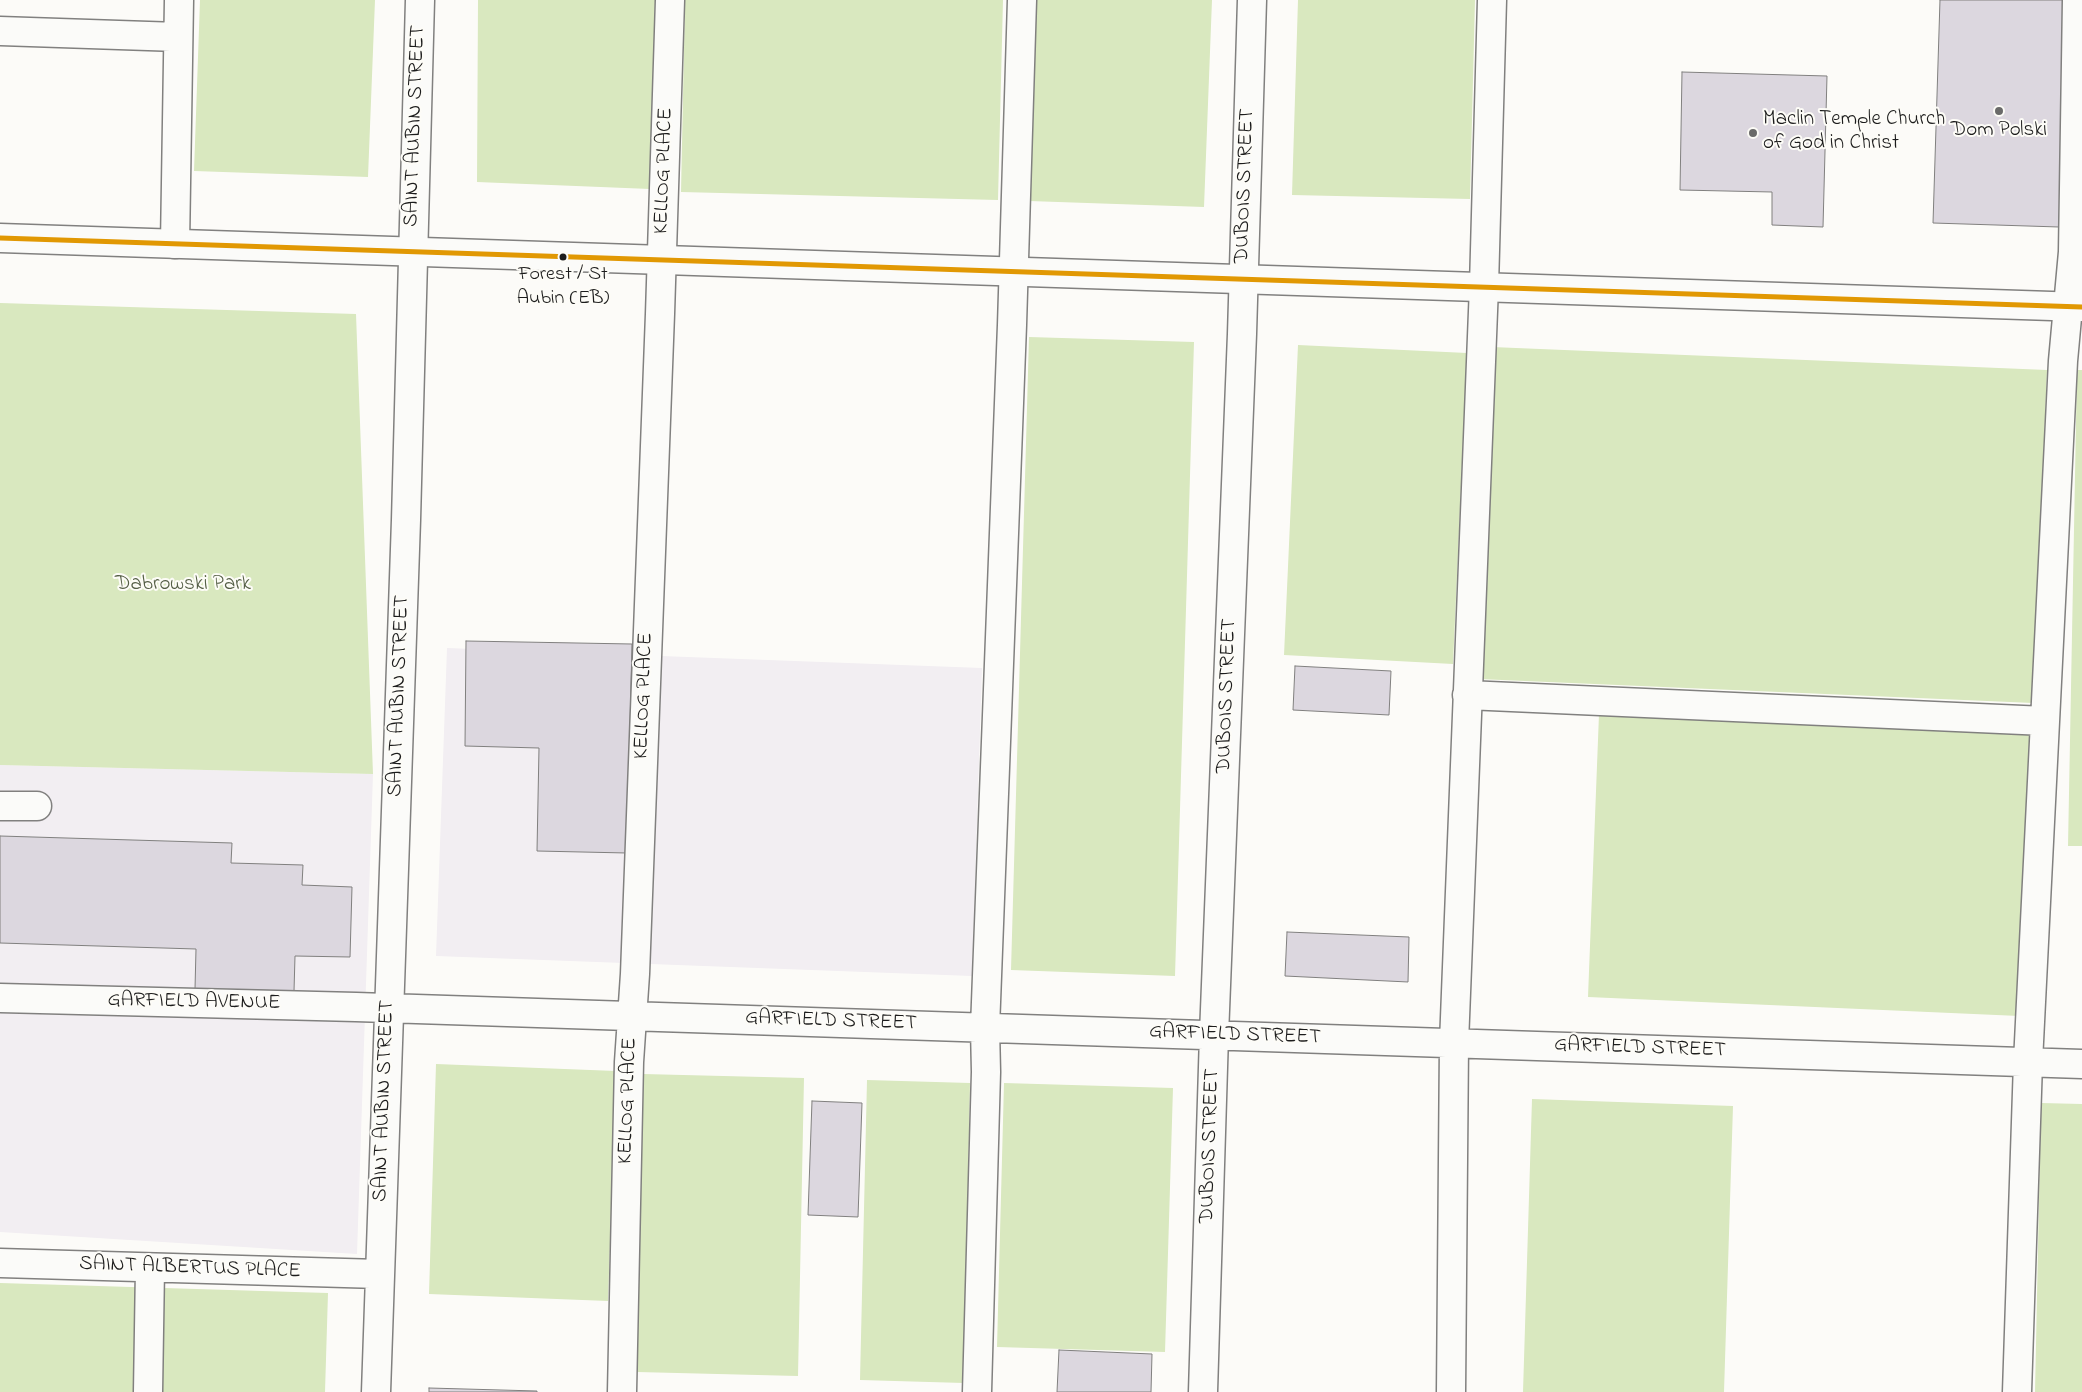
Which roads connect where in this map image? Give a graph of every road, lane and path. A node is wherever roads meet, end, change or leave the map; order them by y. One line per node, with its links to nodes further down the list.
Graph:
1 (178, 0): 9 (street)
2 (420, 0): 12 (street, SAINT AUBIN STREET)
3 (670, 0): 13 (street, KELLOG PLACE)
4 (1022, 0): 14 (street)
5 (1252, 0): 15 (street, DUBOIS STREET)
6 (1492, 0): 16 (street)
7 (2077, 0): 17 (street)
8 (0, 31): 9 (street)
9 (178, 37): 11 (street)
10 (0, 238): 11 (street)
11 (174, 244): 12 (street)
12 (412, 252): 13 (street); 23 (street, SAINT AUBIN STREET)
13 (662, 260): 14 (street); 24 (street, KELLOG PLACE)
14 (1014, 271): 15 (street); 25 (street)
15 (1243, 278): 16 (street); 26 (street, DUBOIS STREET)
16 (1484, 286): 17 (street); 18 (street)
17 (2076, 306): 19 (street)
18 (1467, 695): 19 (street); 27 (street)
19 (2045, 721): 28 (street)
20 (0, 806): 21 (street)
21 (37, 806)
22 (0, 998): 23 (street, GARFIELD AVENUE)
23 (389, 1008): 24 (street, GARFIELD STREET); 32 (street, SAINT AUBIN STREET)
24 (632, 1016): 25 (street, GARFIELD STREET); 35 (street, KELLOG PLACE)
25 (985, 1028): 26 (street, GARFIELD STREET); 36 (street)
26 (1214, 1035): 27 (street, GARFIELD STREET); 37 (street, DUBOIS STREET)
27 (1454, 1043): 28 (street, GARFIELD STREET); 38 (street)
28 (2028, 1062): 29 (street, GARFIELD STREET); 39 (street)
29 (2082, 1064)
30 (0, 1264): 31 (street, SAINT ALBERTUS PLACE)
31 (150, 1268): 32 (street, SAINT ALBERTUS PLACE); 33 (street)
32 (379, 1274): 34 (street, SAINT AUBIN STREET)
33 (148, 1392)
34 (376, 1392)
35 (622, 1392)
36 (977, 1392)
37 (1203, 1392)
38 (1451, 1392)
39 (2018, 1392)

